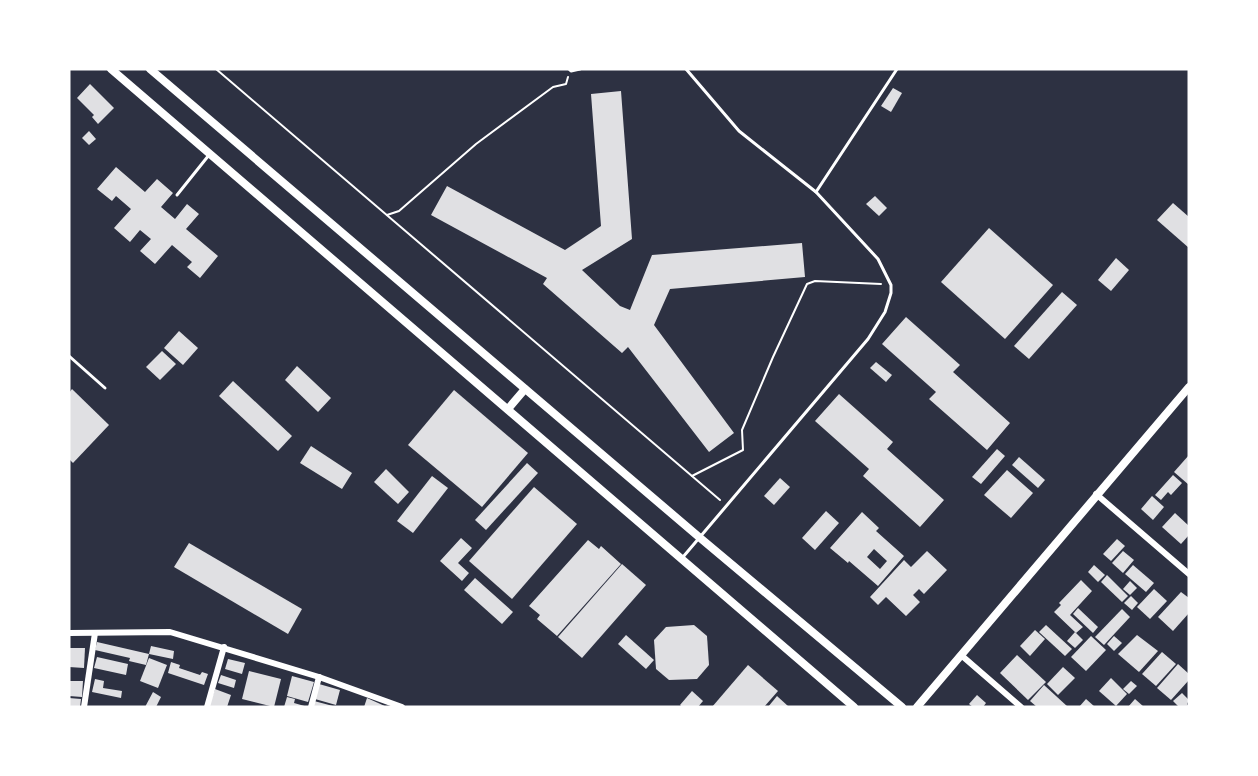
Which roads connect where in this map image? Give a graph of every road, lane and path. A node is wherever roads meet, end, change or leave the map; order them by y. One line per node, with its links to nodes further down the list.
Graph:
1 (111, 69): 8 (street)
2 (150, 69): 16 (street)
3 (216, 69): 11 (path)
4 (580, 69): 7 (lane)
5 (686, 69): 9 (lane)
6 (897, 69): 9 (lane)
7 (570, 70): 11 (path)
8 (211, 154): 10 (lane); 17 (street)
9 (816, 192): 12 (lane)
10 (177, 195)
11 (387, 215): 18 (path)
12 (891, 285): 18 (path); 20 (lane)
13 (69, 356): 15 (lane)
14 (1189, 387): 19 (street)
15 (105, 388)
16 (525, 389): 17 (street); 21 (street)
17 (508, 409): 22 (street)
18 (692, 476): 20 (path)
19 (1096, 494): 23 (street); 27 (street)
20 (726, 506): 21 (lane)
21 (699, 537): 22 (lane); 34 (street)
22 (682, 558): 33 (street)
23 (1189, 574)
24 (69, 633): 25 (street)
25 (95, 633): 26 (street); 29 (street)
26 (224, 647): 28 (street); 30 (street)
27 (961, 655): 35 (street); 36 (street)
28 (319, 677): 31 (street); 32 (street)
29 (84, 707)
30 (207, 707)
31 (311, 707)
32 (402, 707)
33 (854, 707)
34 (902, 707)
35 (917, 707)
36 (1021, 707)

